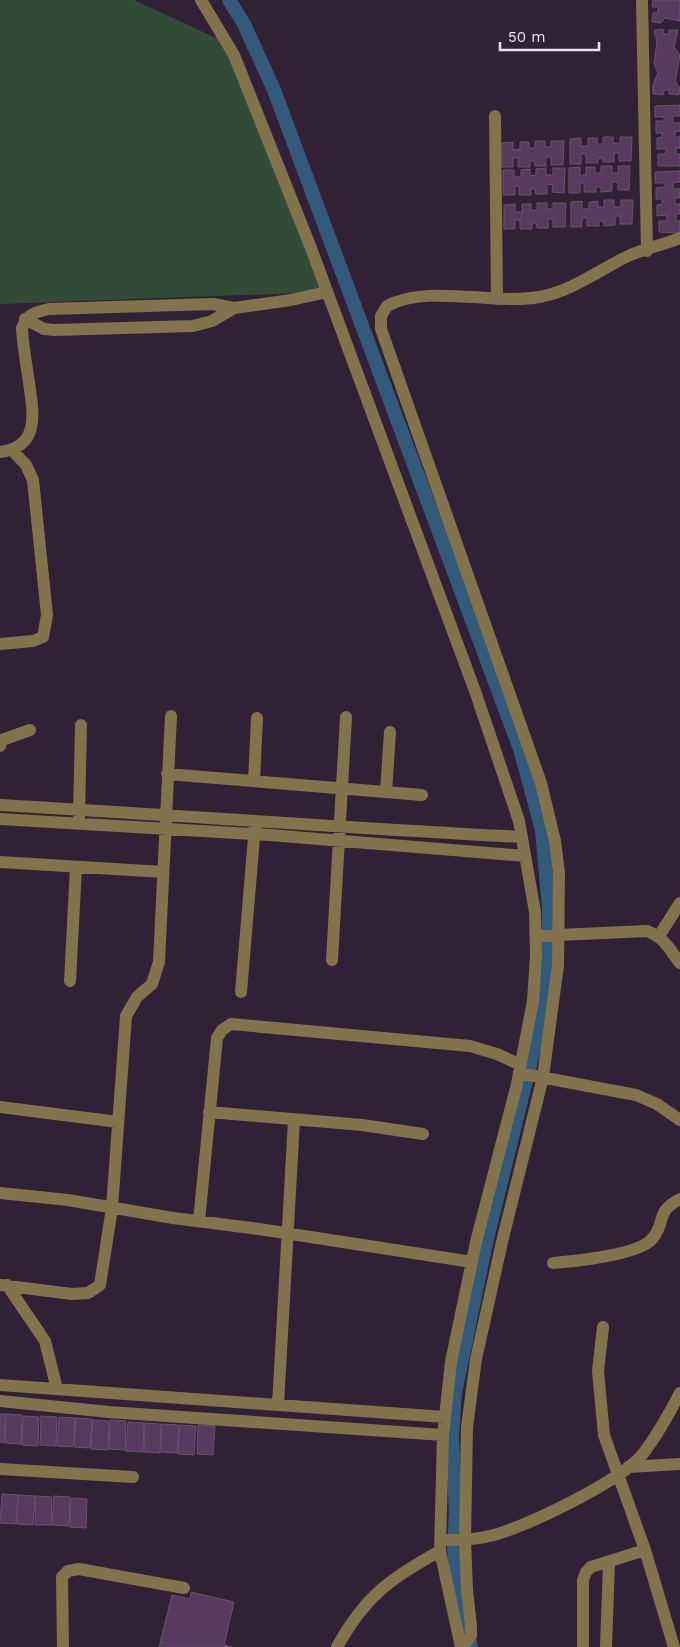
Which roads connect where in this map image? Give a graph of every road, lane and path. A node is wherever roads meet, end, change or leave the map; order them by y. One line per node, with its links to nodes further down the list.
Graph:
1 (201, 0): 6 (street)
2 (642, 0): 5 (street)
3 (495, 116): 7 (street)
4 (680, 238): 5 (street)
5 (647, 251): 7 (street)
6 (327, 292): 8 (street); 34 (street)
7 (497, 299): 41 (street)
8 (234, 308): 9 (street); 9 (street)
9 (25, 319): 10 (street)
10 (13, 451): 11 (street); 12 (street)
11 (0, 452)
12 (0, 644)
13 (171, 716): 20 (street)
14 (346, 717): 22 (street)
15 (257, 718): 21 (street)
16 (81, 725): 26 (street)
17 (30, 730): 19 (street)
18 (390, 732): 23 (street)
19 (0, 746)
20 (168, 774): 21 (street); 27 (street)
21 (254, 781): 22 (street)
22 (343, 788): 23 (street); 33 (street)
23 (386, 792): 24 (street)
24 (422, 795)
25 (0, 805): 26 (street)
26 (79, 809): 27 (street); 30 (street)
27 (165, 814): 29 (street); 31 (street)
28 (0, 819): 30 (street)
29 (256, 821): 32 (street); 33 (street)
30 (78, 824): 31 (street)
31 (164, 830): 32 (street); 38 (street)
32 (254, 834): 33 (street); 46 (street)
33 (340, 834): 34 (street); 35 (street); 43 (street)
34 (522, 837): 35 (street)
35 (525, 856): 40 (street)
36 (0, 862): 37 (street)
37 (76, 867): 38 (street); 45 (street)
38 (163, 872): 52 (street)
39 (680, 903): 42 (street)
40 (538, 936): 41 (street); 47 (street)
41 (557, 936): 42 (street); 47 (street)
42 (659, 936): 44 (street)
43 (332, 960)
44 (680, 963)
45 (70, 981)
46 (241, 992)
47 (529, 1073): 49 (street); 51 (street); 59 (street); 74 (street)
48 (0, 1107): 52 (street)
49 (209, 1112): 50 (street); 57 (street)
50 (294, 1120): 53 (street); 58 (street)
51 (680, 1120)
52 (118, 1122): 56 (street)
53 (423, 1134)
54 (0, 1193): 56 (street)
55 (680, 1199): 60 (street)
56 (112, 1208): 57 (street); 61 (street)
57 (199, 1221): 58 (street)
58 (289, 1233): 59 (street); 67 (street)
59 (472, 1262): 68 (street)
60 (553, 1263)
61 (3, 1285): 64 (street)
62 (603, 1327): 72 (street)
63 (0, 1385): 64 (street)
64 (57, 1389): 67 (street)
65 (680, 1393): 72 (street)
66 (0, 1401): 69 (street)
67 (278, 1405): 68 (street)
68 (445, 1417): 69 (street)
69 (443, 1435): 75 (street)
70 (680, 1464): 72 (street)
71 (0, 1469): 73 (street)
72 (624, 1472): 74 (street); 76 (street)
73 (133, 1477)
74 (462, 1540): 75 (street); 79 (street)
75 (442, 1544): 82 (street); 83 (street)
76 (645, 1550): 77 (street); 85 (street)
77 (609, 1562): 80 (street); 84 (street)
78 (184, 1588): 81 (street)
79 (474, 1642): 83 (street)
80 (583, 1646)
81 (63, 1647)
82 (337, 1647)
83 (461, 1647)
84 (606, 1647)
85 (674, 1647)

